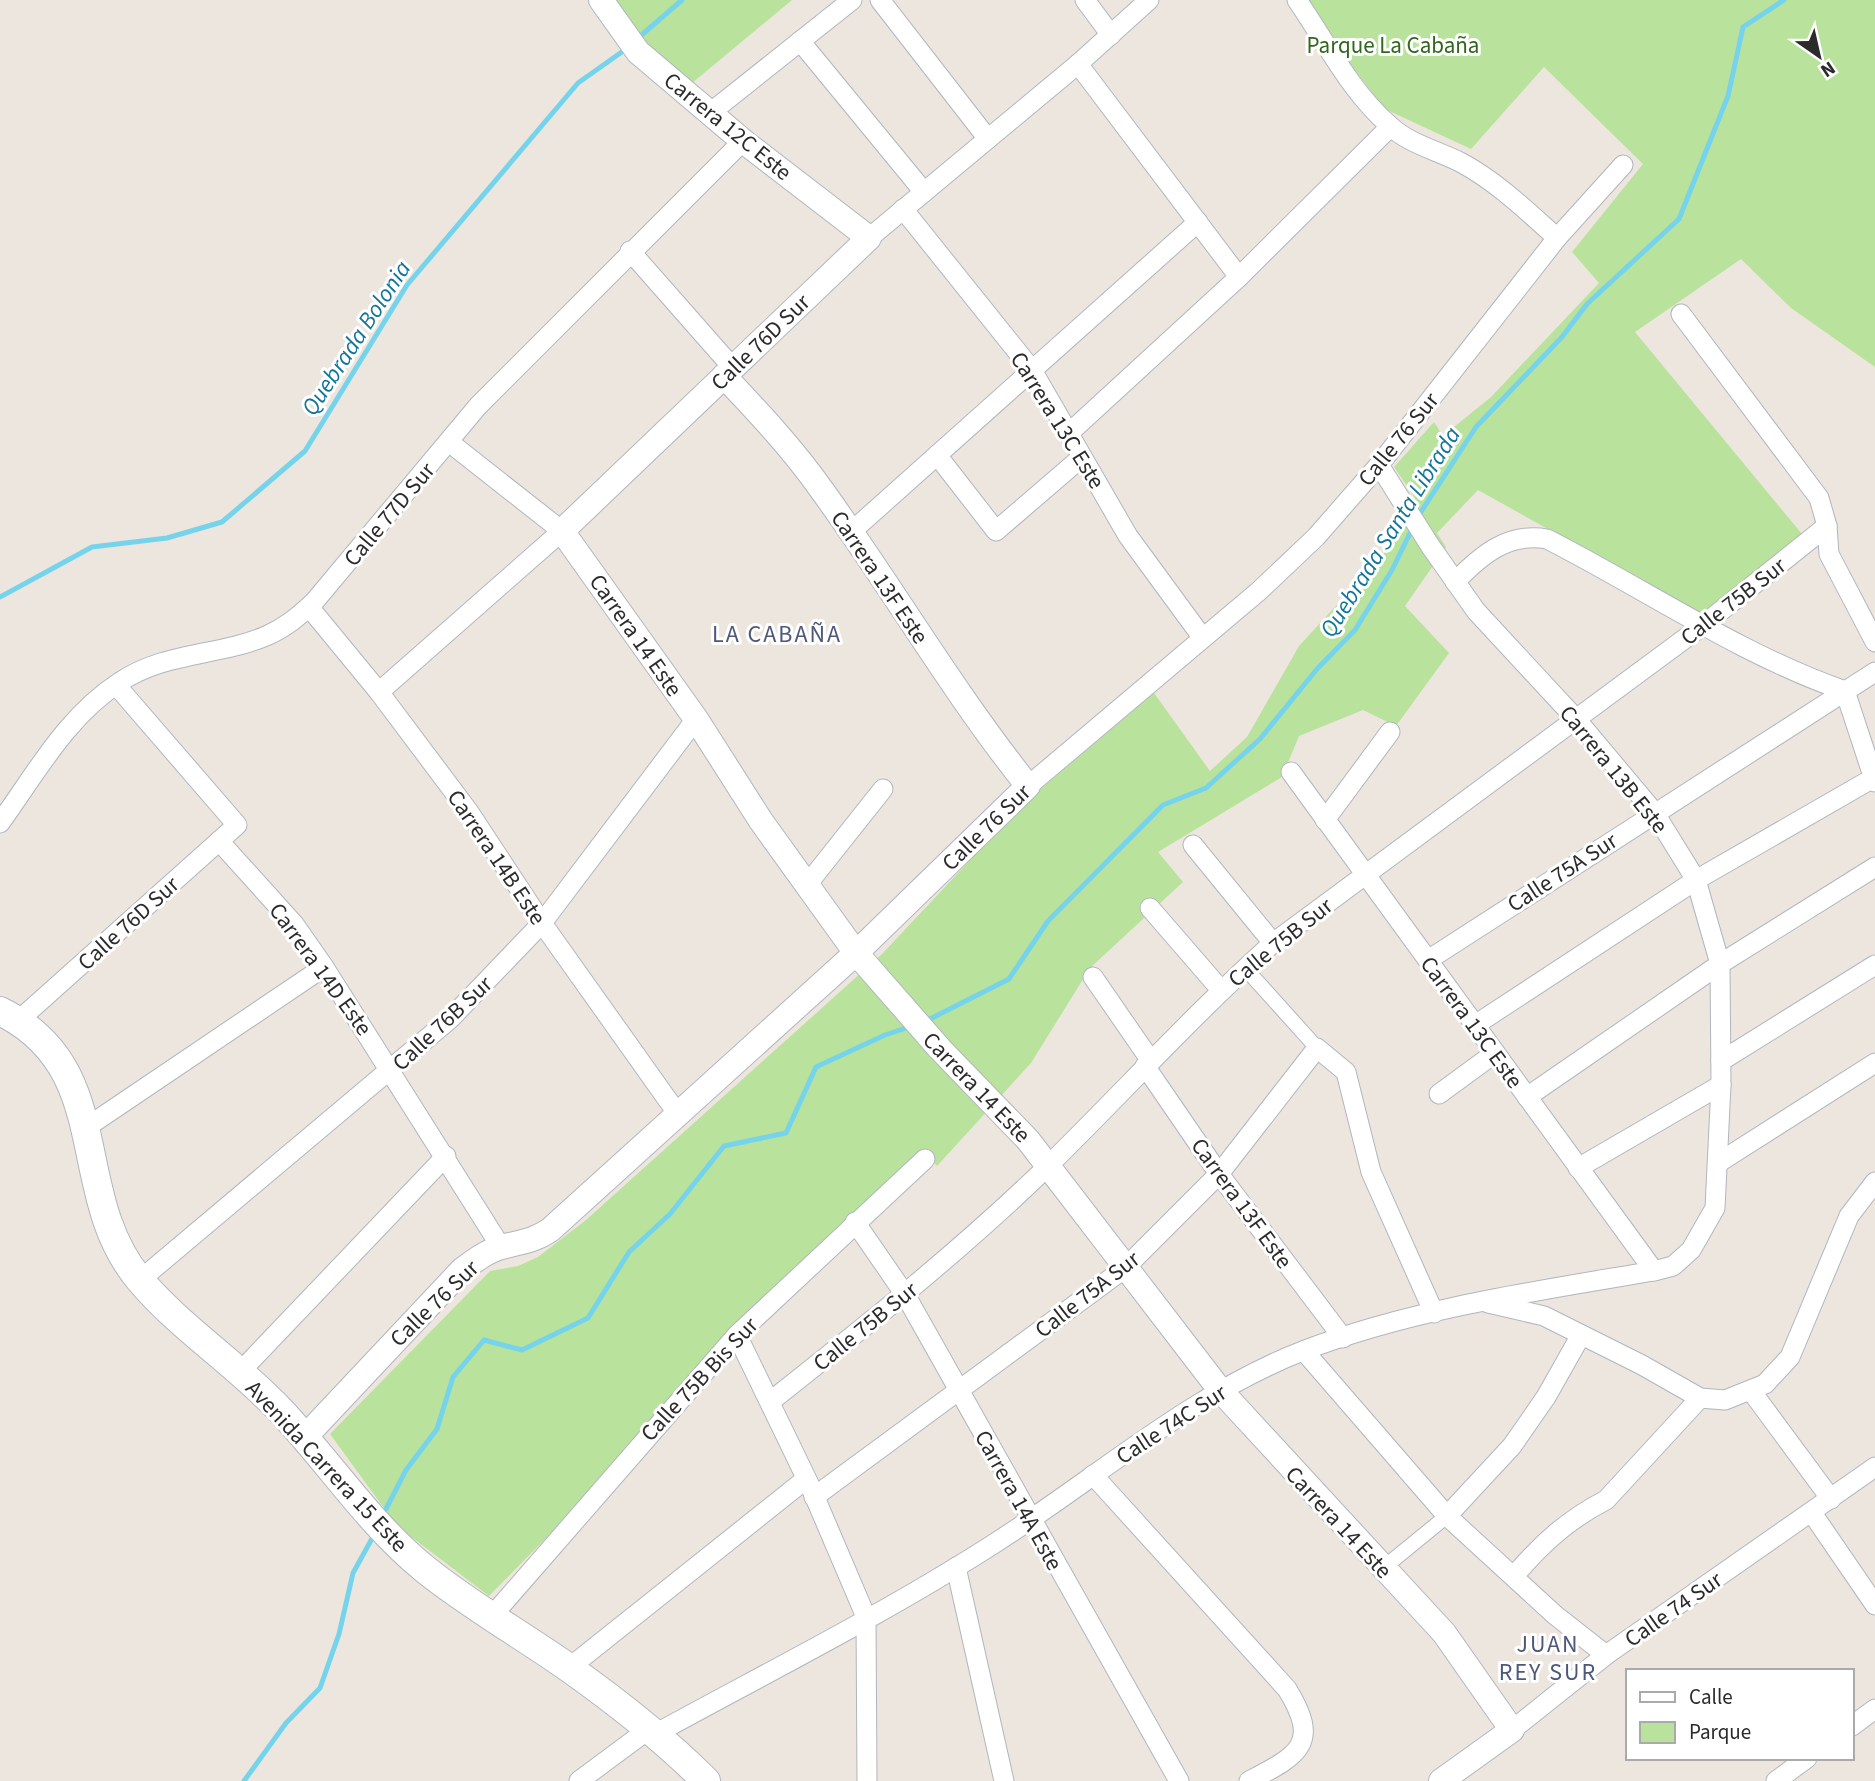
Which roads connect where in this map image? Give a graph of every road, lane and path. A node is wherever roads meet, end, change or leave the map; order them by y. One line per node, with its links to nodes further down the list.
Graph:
1 (601, 0): 10 (street, Carrera 12C Este)
2 (852, 0): 8 (street)
3 (880, 0): 12 (street)
4 (1086, 0): 7 (street)
5 (1149, 0): 7 (street, Calle 76D Sur)
6 (1297, 0): 11 (street)
7 (1111, 35): 9 (street, Calle 76D Sur)
8 (800, 41): 10 (street); 15 (street)
9 (1078, 64): 12 (street, Calle 76D Sur); 17 (street)
10 (709, 113): 13 (street, Carrera 12C Este)
11 (1390, 127): 19 (street); 21 (street)
12 (988, 139): 15 (street, Calle 76D Sur)
13 (743, 141): 18 (street, Carrera 12C Este); 20 (street, Calle 77D Sur)
14 (1623, 165): 19 (street, Calle 76 Sur)
15 (924, 192): 16 (street, Calle 76D Sur)
16 (904, 209): 18 (street, Calle 76D Sur); 23 (street, Carrera 13C Este)
17 (1198, 222): 21 (street); 23 (street)
18 (869, 238): 24 (street, Calle 76D Sur)
19 (1557, 238): 29 (street, Calle 76 Sur)
20 (630, 251): 24 (street); 26 (street, Calle 77D Sur)
21 (1239, 276): 25 (street)
22 (1681, 314): 30 (street)
23 (1032, 370): 25 (street, Carrera 13C Este); 27 (street)
24 (729, 372): 31 (street, Calle 76D Sur); 32 (street, Carrera 13F Este)
25 (1068, 434): 28 (street, Carrera 13C Este)
26 (449, 442): 31 (street, Carrera 14 Este); 34 (street, Calle 77D Sur)
27 (937, 456): 28 (street); 32 (street)
28 (1082, 457): 36 (street, Carrera 13C Este)
29 (1379, 465): 33 (street, Carrera 13B Este); 36 (street, Calle 76 Sur)
30 (1827, 526): 35 (street, Calle 75B Sur); 37 (street)
31 (562, 531): 41 (street, Calle 76D Sur); 42 (street, Carrera 14 Este)
32 (851, 532): 47 (street, Carrera 13F Este)
33 (1455, 582): 35 (street); 43 (street, Carrera 13B Este)
34 (309, 607): 39 (street, Calle 77D Sur); 41 (street, Carrera 14B Este)
35 (1702, 626): 40 (street); 43 (street, Calle 75B Sur)
36 (1202, 637): 47 (street, Calle 76 Sur)
37 (1875, 642)
38 (1875, 672): 40 (street, Calle 75A Sur)
39 (116, 685): 51 (street, Calle 77D Sur); 52 (street, Calle 76D Sur)
40 (1845, 691): 46 (street); 49 (street, Calle 75A Sur)
41 (379, 692): 59 (street, Carrera 14B Este)
42 (695, 719): 57 (street, Carrera 14 Este); 59 (street, Calle 76B Sur)
43 (1576, 719): 49 (street, Carrera 13B Este); 55 (street, Calle 75B Sur)
44 (1390, 732): 50 (street)
45 (1291, 772): 50 (street, Carrera 13C Este)
46 (1875, 778): 56 (street)
47 (1028, 786): 61 (street, Calle 76 Sur)
48 (883, 789): 57 (street)
49 (1654, 812): 56 (street, Carrera 13B Este); 62 (street, Calle 75A Sur)
50 (1325, 820): 55 (street, Carrera 13C Este)
51 (0, 823)
52 (219, 841): 65 (street, Carrera 14D Este); 69 (street, Calle 76D Sur)
53 (1193, 845): 60 (street)
54 (1875, 867): 63 (street)
55 (1366, 875): 60 (street, Calle 75B Sur); 62 (street, Carrera 13C Este)
56 (1696, 880): 63 (street, Carrera 13B Este); 70 (street)
57 (806, 886): 61 (street, Carrera 14 Este)
58 (1150, 908): 68 (street)
59 (542, 923): 76 (street, Calle 76B Sur); 80 (street, Carrera 14B Este)
60 (1273, 943): 66 (street, Calle 75B Sur)
61 (856, 954): 80 (street, Calle 76 Sur); 85 (street, Carrera 14 Este)
62 (1428, 960): 70 (street, Carrera 13C Este)
63 (1720, 964): 73 (street, Carrera 13B Este); 79 (street)
64 (1875, 965): 73 (street)
65 (324, 967): 76 (street, Carrera 14D Este); 81 (street)
66 (1245, 968): 68 (street, Calle 75B Sur); 71 (street)
67 (1093, 977): 75 (street, Carrera 13F Este)
68 (1221, 990): 75 (street, Calle 75B Sur)
69 (9, 1016): 81 (main road, Avenida Carrera 15 Este)
70 (1475, 1025): 72 (street, Carrera 13C Este)
71 (1317, 1048): 87 (street, Calle 75A Sur); 97 (street)
72 (1496, 1054): 78 (street); 79 (street, Carrera 13C Este)
73 (1721, 1061): 77 (street, Carrera 13B Este)
74 (1875, 1063): 84 (street)
75 (1148, 1064): 85 (street, Calle 75B Sur); 87 (street, Carrera 13F Este)
76 (392, 1070): 82 (street, Carrera 14D Este); 94 (street, Calle 76B Sur)
77 (1721, 1084): 84 (street, Carrera 13B Este); 86 (street)
78 (1439, 1094)
79 (1527, 1097): 86 (street, Carrera 13C Este)
80 (677, 1113): 91 (street, Calle 76 Sur)
81 (84, 1129): 94 (main road, Avenida Carrera 15 Este)
82 (446, 1156): 91 (street, Carrera 14D Este); 102 (street)
83 (925, 1159): 90 (street, Calle 75B Bis Sur)
84 (1718, 1163): 89 (street, Carrera 13B Este)
85 (1049, 1165): 92 (street, Carrera 14 Este); 95 (street, Calle 75B Sur)
86 (1578, 1168): 93 (street, Carrera 13C Este)
87 (1219, 1174): 92 (street, Calle 75A Sur); 100 (street, Carrera 13F Este)
88 (1875, 1182): 105 (street)
89 (1715, 1208): 93 (street, Calle 74C Sur)
90 (855, 1222): 95 (street, Carrera 14A Este); 98 (street, Calle 75B Bis Sur)
91 (501, 1247): 108 (street, Calle 76 Sur)
92 (1125, 1268): 103 (street, Carrera 14 Este); 104 (street, Calle 75A Sur)
93 (1654, 1271): 96 (street, Calle 74C Sur)
94 (140, 1280): 102 (main road, Avenida Carrera 15 Este)
95 (906, 1296): 104 (street, Carrera 14A Este); 107 (street, Calle 75B Sur)
96 (1479, 1300): 97 (street, Calle 74C Sur); 99 (street)
97 (1434, 1313): 100 (street, Calle 74C Sur)
98 (737, 1335): 107 (street); 120 (street, Calle 75B Bis Sur)
99 (1581, 1335): 106 (street); 114 (street)
100 (1343, 1338): 101 (street, Calle 74C Sur)
101 (1304, 1351): 103 (street, Calle 74C Sur); 114 (street)
102 (240, 1372): 108 (main road, Avenida Carrera 15 Este)
103 (1220, 1390): 110 (street, Calle 74C Sur); 117 (street, Carrera 14 Este)
104 (959, 1392): 111 (street, Calle 75A Sur); 115 (street, Carrera 14A Este)
105 (1752, 1392): 106 (street); 112 (street)
106 (1700, 1398): 118 (street)
107 (771, 1401): 111 (street)
108 (305, 1437): 120 (main road, Avenida Carrera 15 Este)
109 (1875, 1467): 112 (street, Calle 74 Sur)
110 (1093, 1475): 115 (street, Calle 74C Sur); 134 (street)
111 (810, 1488): 121 (street); 123 (street, Calle 75A Sur)
112 (1831, 1499): 113 (street, Calle 74 Sur)
113 (1812, 1513): 119 (street); 122 (street, Calle 74 Sur)
114 (1447, 1516): 117 (street); 118 (street)
115 (1030, 1520): 116 (street, Calle 74C Sur); 133 (street, Carrera 14A Este)
116 (956, 1567): 121 (street, Calle 74C Sur); 132 (street)
117 (1382, 1569): 126 (street, Carrera 14 Este)
118 (1515, 1576): 122 (street)
119 (1875, 1605)
120 (492, 1616): 123 (main road, Avenida Carrera 15 Este)
121 (866, 1617): 127 (street, Calle 74C Sur); 131 (street)
122 (1606, 1655): 126 (street, Calle 74 Sur)
123 (569, 1668): 127 (main road, Avenida Carrera 15 Este)
124 (1875, 1709): 125 (street)
125 (1854, 1725)
126 (1513, 1730): 135 (street, Calle 74 Sur)
127 (652, 1731): 129 (street, Calle 74C Sur); 130 (main road, Avenida Carrera 15 Este)
128 (1804, 1768): 136 (street)
129 (579, 1781)
130 (706, 1781)
131 (867, 1781)
132 (1004, 1781)
133 (1179, 1781)
134 (1249, 1781)
135 (1441, 1781)
136 (1776, 1781)

